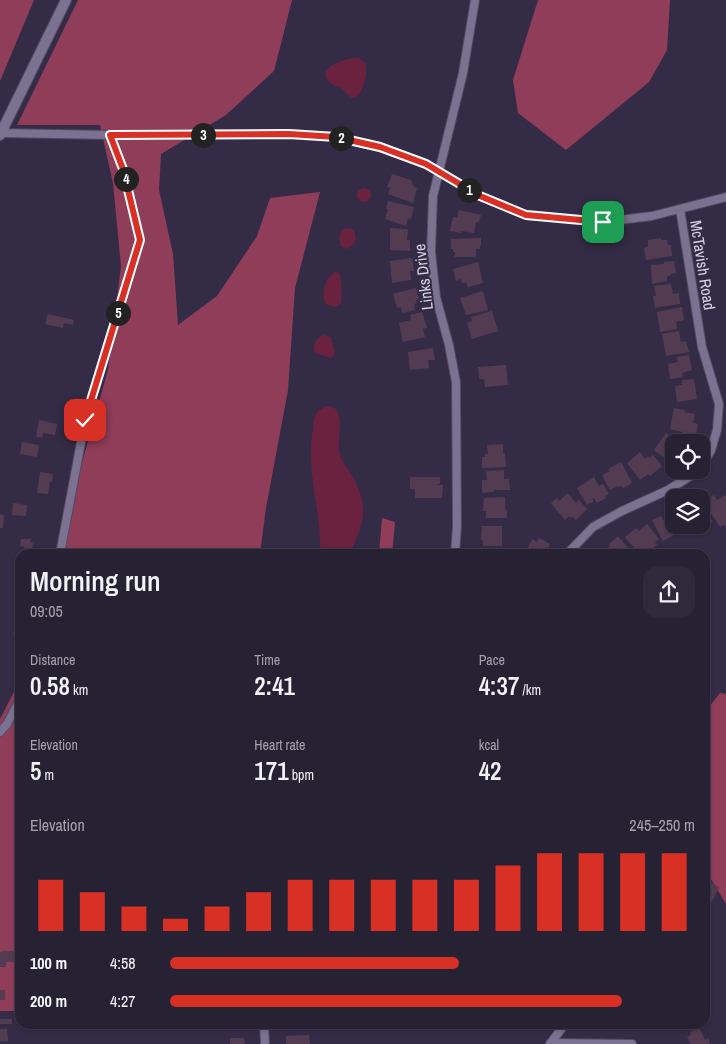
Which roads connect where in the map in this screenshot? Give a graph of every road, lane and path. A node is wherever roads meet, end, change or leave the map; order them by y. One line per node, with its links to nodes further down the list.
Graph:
1 (66, 0): 3 (street)
2 (475, 0): 5 (street, Links Drive)
3 (1, 134): 4 (street)
4 (110, 135): 5 (street); 10 (street)
5 (439, 172): 7 (street); 11 (street, Links Drive)
6 (726, 197): 7 (street)
7 (680, 209): 8 (street, McTavish Road)
8 (710, 453)
9 (685, 479): 12 (street, McTavish Road)
10 (61, 549)
11 (456, 549)
12 (572, 549)
13 (15, 709): 14 (street)
14 (0, 732)
15 (264, 1029): 18 (street)
16 (561, 1029): 17 (street)
17 (551, 1043): 19 (street)
18 (265, 1044)
19 (632, 1044)

